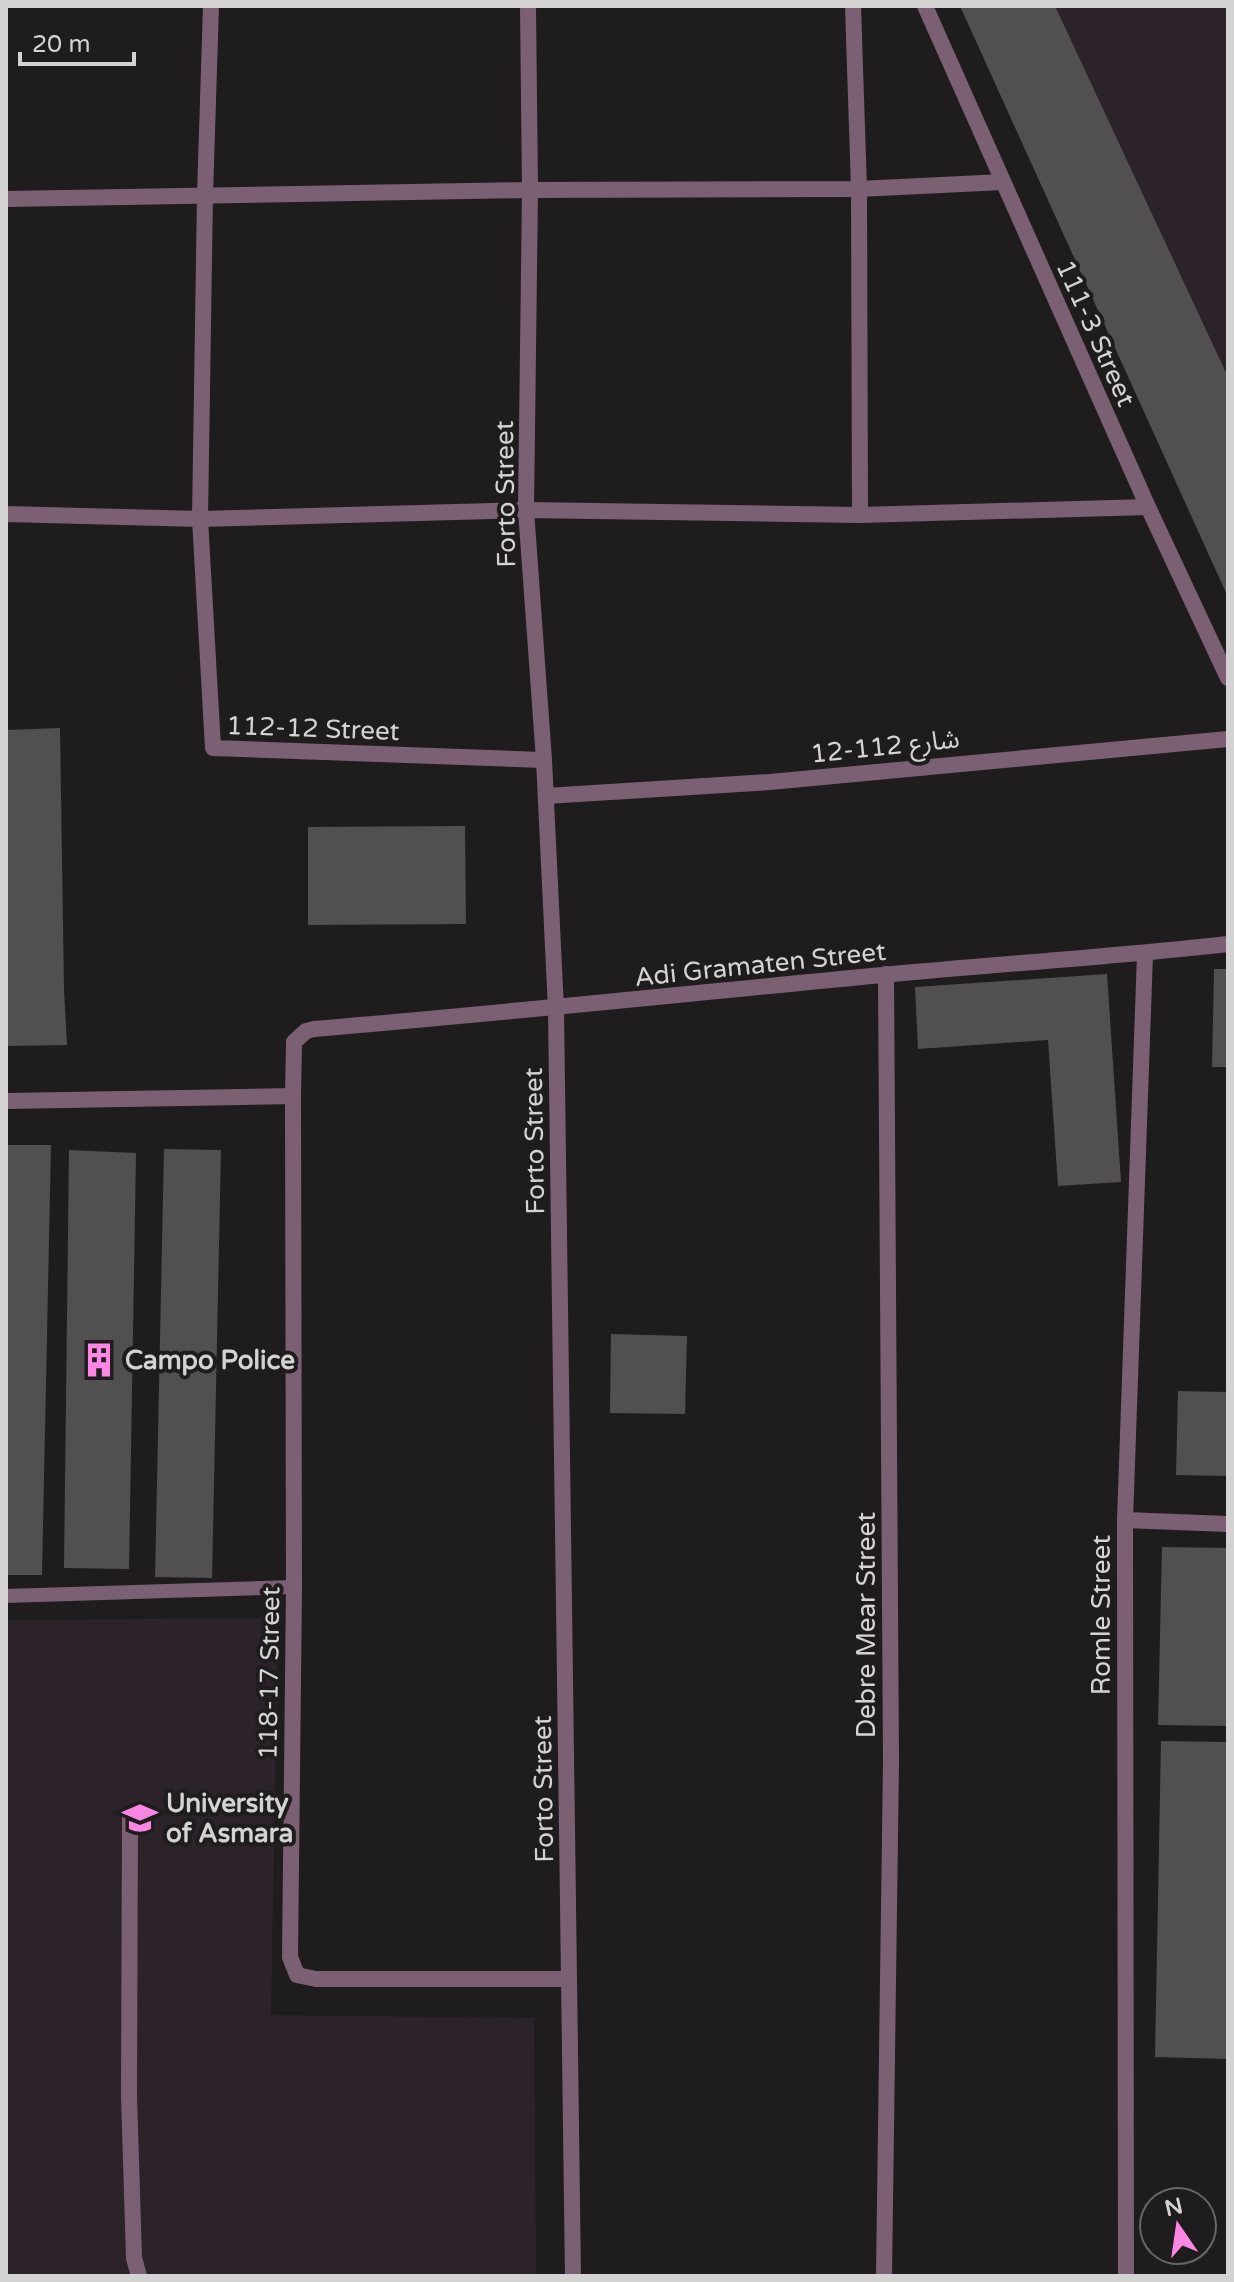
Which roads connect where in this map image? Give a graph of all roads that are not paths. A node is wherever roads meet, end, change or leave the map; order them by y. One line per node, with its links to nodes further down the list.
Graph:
1 (211, 6): 8 (street)
2 (528, 6): 7 (street, Forto Street)
3 (853, 6): 6 (street)
4 (925, 6): 5 (street, 111-3 Street)
5 (1003, 182): 6 (street); 10 (street, 111-3 Street)
6 (859, 189): 7 (street); 13 (street)
7 (530, 190): 8 (street); 11 (street, Forto Street)
8 (205, 195): 9 (street); 14 (street)
9 (6, 199)
10 (1148, 507): 13 (street); 15 (street, 111-3 Street)
11 (526, 510): 13 (street); 14 (street); 17 (street, Forto Street)
12 (6, 514): 14 (street)
13 (860, 515)
14 (200, 519): 17 (street, 112-12 Street)
15 (1228, 678)
16 (1228, 739): 18 (street, شارع 112-12)
17 (544, 760): 18 (street, Forto Street)
18 (546, 796): 22 (street, Forto Street)
19 (1228, 944): 20 (street, Adi Gramaten Street)
20 (1145, 954): 21 (street, Adi Gramaten Street); 26 (street, Romle Street)
21 (886, 974): 22 (street, Adi Gramaten Street); 34 (street, Debre Mear Street)
22 (556, 1009): 23 (street, Adi Gramaten Street); 31 (street, Forto Street)
23 (299, 1036): 24 (street, 118-17 Street)
24 (293, 1096): 25 (street); 28 (street, 118-17 Street)
25 (6, 1101)
26 (1125, 1520): 27 (street); 35 (street, Romle Street)
27 (1228, 1524)
28 (294, 1587): 29 (lane); 31 (street, 118-17 Street)
29 (6, 1596)
30 (130, 1817): 32 (street)
31 (569, 1979): 33 (street, Forto Street)
32 (139, 2276)
33 (573, 2276)
34 (884, 2276)
35 (1126, 2276)

